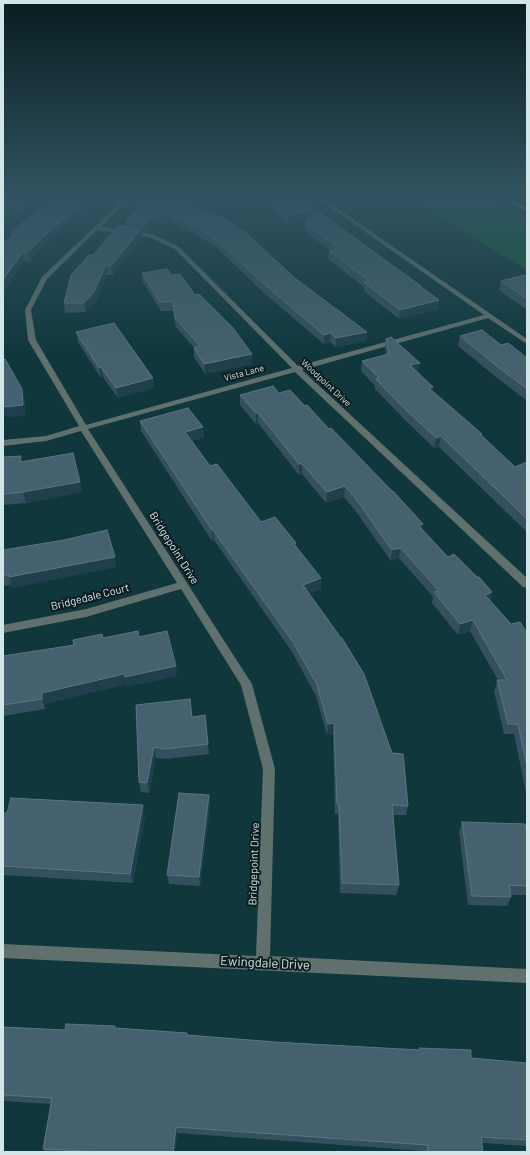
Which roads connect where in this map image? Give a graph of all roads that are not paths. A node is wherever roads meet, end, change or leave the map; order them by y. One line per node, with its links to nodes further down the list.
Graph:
1 (71, 253): 7 (street, Bridgepoint Drive)
2 (181, 253): 6 (street, Woodpoint Drive)
3 (398, 253): 4 (street)
4 (489, 316): 5 (street); 6 (street, Vista Lane)
5 (527, 342)
6 (296, 369): 7 (street, Vista Lane); 9 (street, Woodpoint Drive)
7 (83, 427): 8 (street, Vista Lane); 10 (street, Bridgepoint Drive)
8 (3, 443)
9 (527, 584)
10 (183, 585): 11 (street, Bridgedale Court); 13 (street, Bridgepoint Drive)
11 (3, 629)
12 (3, 951): 13 (street, Ewingdale Drive)
13 (263, 963): 14 (street, Ewingdale Drive)
14 (527, 976)

